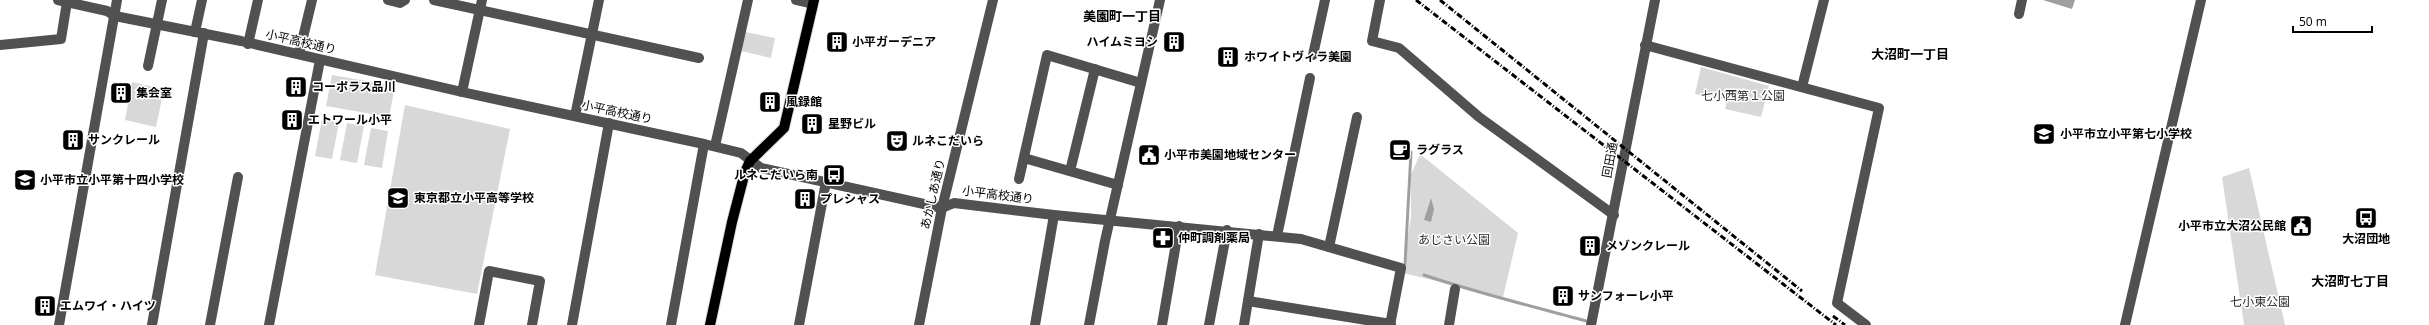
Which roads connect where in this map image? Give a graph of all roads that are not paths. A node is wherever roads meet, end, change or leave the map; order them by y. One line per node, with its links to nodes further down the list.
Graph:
1 (117, 0): 24 (street)
2 (162, 0): 25 (street)
3 (202, 0): 26 (street)
4 (258, 0): 28 (street)
5 (312, 0): 31 (street)
6 (388, 0): 7 (street)
7 (406, 0)
8 (434, 0): 22 (street)
9 (599, 0): 27 (street)
10 (748, 0): 45 (street)
11 (796, 0): 21 (street)
12 (993, 0): 53 (street, あかしあ通り)
13 (1160, 0): 38 (street)
14 (1325, 0): 32 (street)
15 (1380, 0): 55 (street)
16 (1655, 0): 30 (street, 回田通)
17 (1824, 0): 39 (street)
18 (2022, 0): 23 (street)
19 (2201, 0): 84 (street)
20 (69, 1): 24 (street, 小平高校通り); 29 (street)
21 (813, 2): 47 (main road)
22 (481, 5): 27 (street); 40 (street)
23 (2018, 14)
24 (115, 16): 25 (street, 小平高校通り); 65 (street)
25 (157, 25): 26 (street, 小平高校通り); 35 (street)
26 (200, 32): 28 (street, 小平高校通り); 66 (street)
27 (592, 35): 33 (street); 41 (street)
28 (248, 44): 31 (street, 小平高校通り)
29 (0, 45)
30 (1645, 45): 39 (street); 55 (street, 回田通)
31 (300, 54): 34 (street, 小平高校通り)
32 (1313, 55)
33 (699, 58)
34 (320, 60): 40 (street, 小平高校通り); 68 (street)
35 (148, 66)
36 (1095, 69): 38 (street); 46 (street); 48 (street)
37 (1310, 78): 60 (street)
38 (1141, 83): 52 (street)
39 (1802, 87): 83 (street)
40 (462, 92): 41 (street, 小平高校通り)
41 (575, 116): 43 (street, 小平高校通り)
42 (1357, 117): 61 (street)
43 (610, 123): 44 (street, 小平高校通り); 71 (street)
44 (704, 144): 45 (street, 小平高校通り); 72 (street)
45 (715, 146): 47 (street, 小平高校通り)
46 (1024, 158): 48 (street); 50 (street)
47 (750, 161): 51 (street, 小平高校通り); 73 (main road)
48 (1070, 171): 52 (street)
49 (238, 177): 67 (street)
50 (1019, 179)
51 (826, 182): 53 (street, 小平高校通り); 74 (street)
52 (1118, 186): 56 (street)
53 (942, 208): 54 (street, 小平高校通り); 75 (street, あかしあ通り)
54 (1054, 215): 56 (street, 小平高校通り); 76 (street)
55 (1614, 215): 82 (street, 回田通)
56 (1111, 220): 57 (street, 小平高校通り); 77 (street)
57 (1180, 226): 58 (street, 小平高校通り); 78 (street)
58 (1227, 230): 59 (street, 小平高校通り); 79 (street)
59 (1259, 234): 60 (street, 小平高校通り); 63 (street)
60 (1276, 236): 61 (street, 小平高校通り)
61 (1329, 247): 64 (street, 小平高校通り)
62 (1455, 289): 81 (street)
63 (1248, 301): 64 (street); 80 (street)
64 (1390, 324)
65 (59, 325)
66 (152, 325)
67 (210, 325)
68 (269, 325)
69 (479, 325): 70 (street)
70 (532, 325)
71 (572, 325)
72 (671, 325)
73 (710, 325)
74 (799, 325)
75 (919, 325)
76 (1036, 325)
77 (1089, 325)
78 (1162, 325)
79 (1209, 325)
80 (1244, 325)
81 (1449, 325)
82 (1591, 325)
83 (1866, 325)
84 (2125, 325)

